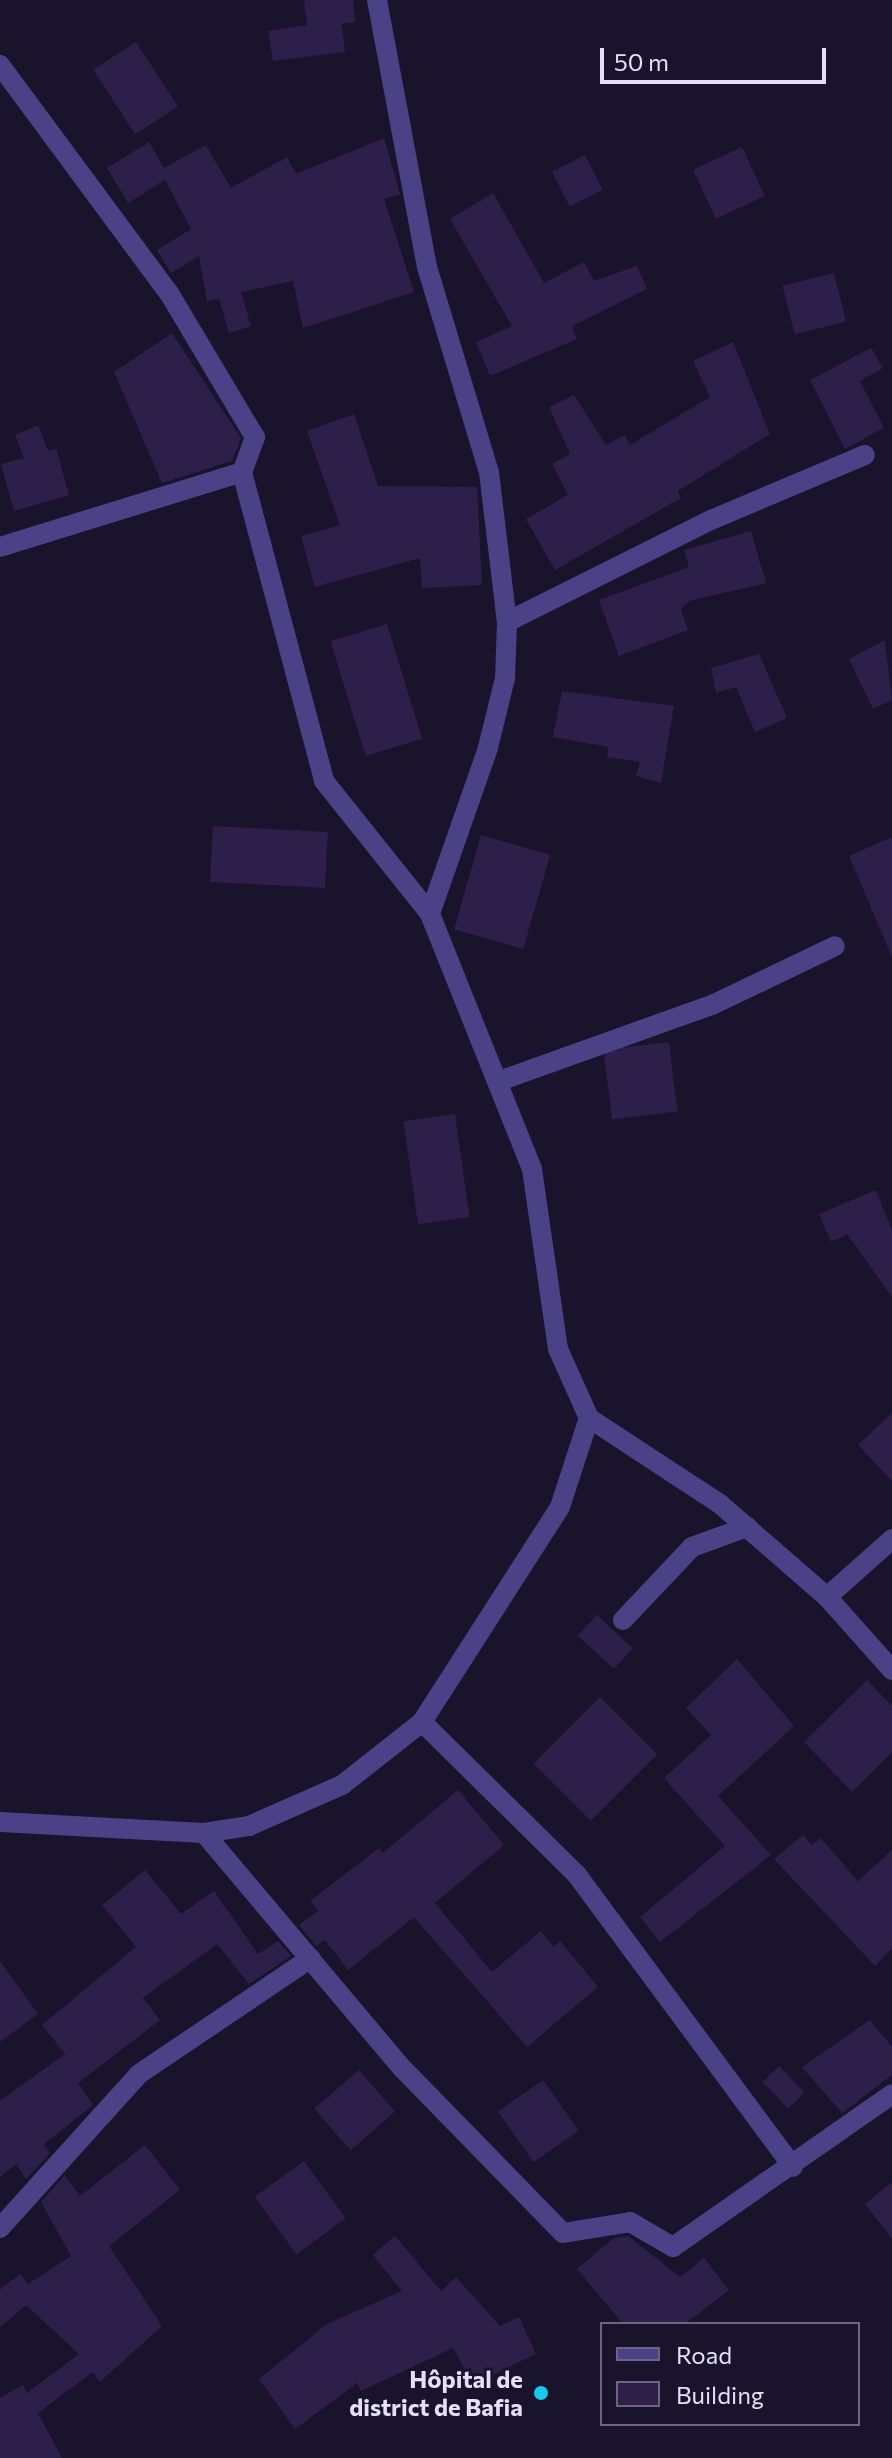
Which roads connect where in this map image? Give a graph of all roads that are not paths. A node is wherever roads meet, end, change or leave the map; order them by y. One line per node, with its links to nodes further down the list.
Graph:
1 (377, 0): 6 (street)
2 (0, 65): 4 (street)
3 (865, 455): 6 (street)
4 (242, 472): 5 (street); 7 (street)
5 (0, 547)
6 (507, 622): 7 (street)
7 (430, 914): 9 (street)
8 (835, 946): 9 (street)
9 (502, 1080): 10 (street)
10 (589, 1418): 11 (street); 16 (street)
11 (747, 1527): 13 (street); 14 (street)
12 (892, 1539): 13 (street)
13 (827, 1597): 15 (street)
14 (623, 1620)
15 (892, 1670)
16 (422, 1722): 18 (street); 21 (street)
17 (0, 1822): 18 (street)
18 (204, 1833): 19 (street)
19 (311, 1958): 21 (street); 22 (street)
20 (892, 2094): 21 (street)
21 (793, 2167)
22 (0, 2228)

